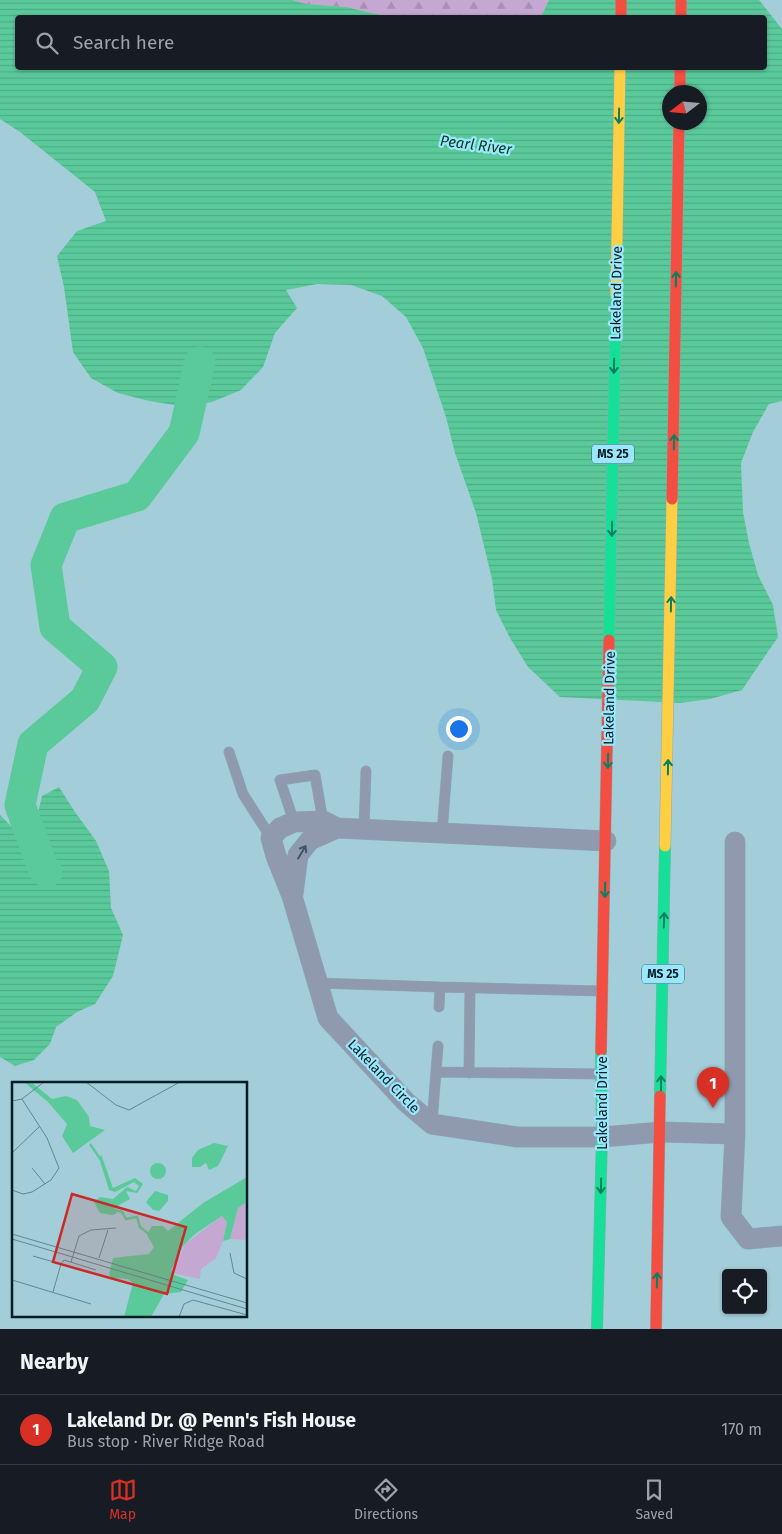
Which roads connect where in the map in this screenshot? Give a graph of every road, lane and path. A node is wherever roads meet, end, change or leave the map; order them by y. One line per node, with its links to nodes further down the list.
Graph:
1 (621, 0): 3 (highway)
2 (681, 0): 4 (highway)
3 (621, 15)
4 (681, 15)
5 (620, 70): 17 (highway, Lakeland Drive / MS 25, one-way to 17)
6 (680, 70): 7 (highway)
7 (680, 85)
8 (679, 130): 30 (highway, MS 25, one-way to 8)
9 (229, 752): 16 (lane)
10 (448, 756): 15 (lane)
11 (366, 771): 14 (lane)
12 (294, 822): 13 (street, Lakeland Circle); 13 (lane); 16 (street)
13 (330, 824): 14 (street, Lakeland Circle); 19 (street, Lakeland Circle, one-way to 13)
14 (364, 829): 15 (street, Lakeland Circle)
15 (442, 833): 17 (street, Lakeland Circle)
16 (271, 838): 19 (street, Lakeland Circle)
17 (606, 841): 23 (highway, Lakeland Drive / MS 25, one-way to 23)
18 (735, 842): 31 (street)
19 (292, 896): 20 (street, Lakeland Circle)
20 (317, 984): 21 (lane); 29 (street, Lakeland Circle)
21 (440, 987): 22 (lane); 24 (lane)
22 (470, 988): 23 (lane); 27 (lane)
23 (603, 991): 28 (highway, Lakeland Drive / MS 25)
24 (439, 1007)
25 (438, 1046): 26 (lane)
26 (437, 1072): 27 (lane); 29 (lane)
27 (469, 1073): 28 (lane)
28 (601, 1074): 32 (highway, Lakeland Drive / MS 25)
29 (432, 1124): 32 (street, Lakeland Circle)
30 (661, 1132): 31 (street, Lakeland Circle); 32 (street, Lakeland Circle); 35 (highway, MS 25, one-way to 30)
31 (735, 1134): 33 (street)
32 (602, 1137): 34 (highway, Lakeland Drive / MS 25, one-way to 34)
33 (782, 1236)
34 (598, 1329)
35 (656, 1329)

